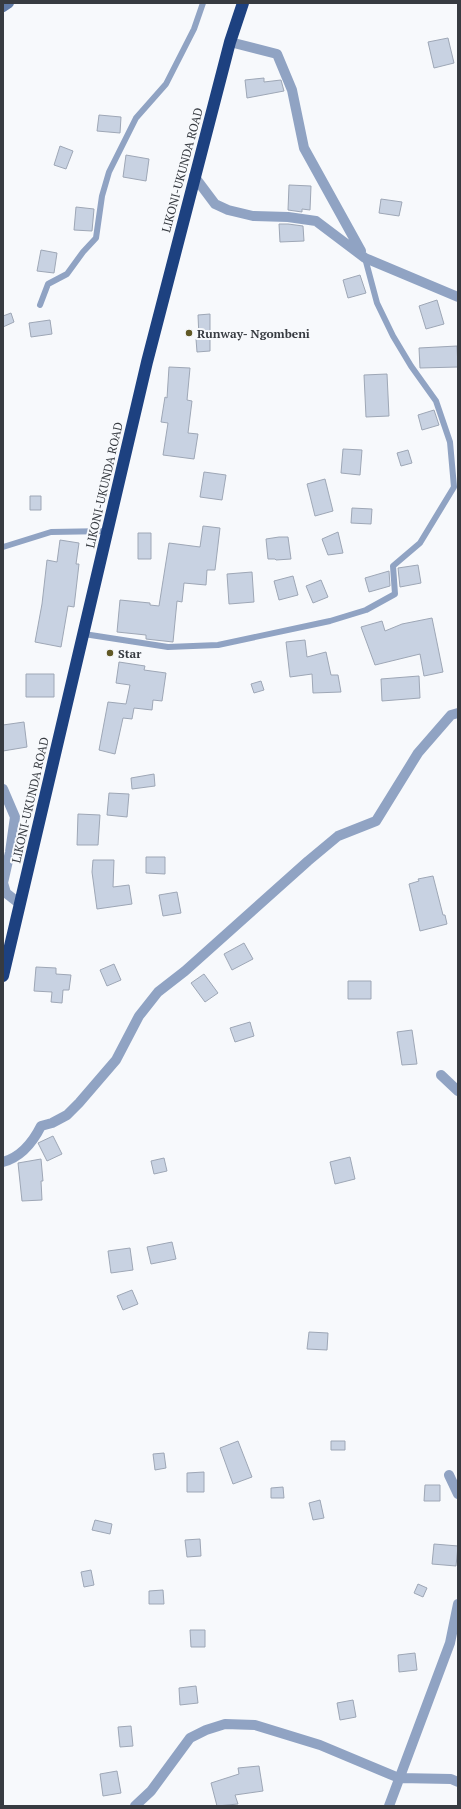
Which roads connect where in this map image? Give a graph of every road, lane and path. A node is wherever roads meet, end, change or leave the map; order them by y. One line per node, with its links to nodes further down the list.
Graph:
1 (9, 3): 4 (street)
2 (203, 3): 9 (lane)
3 (240, 5): 5 (highway, LIKONI-UKUNDA ROAD)
4 (3, 7)
5 (230, 42): 6 (highway, LIKONI-UKUNDA ROAD); 7 (street)
6 (194, 176): 7 (street); 10 (highway, LIKONI-UKUNDA ROAD)
7 (365, 258): 8 (street); 12 (lane)
8 (458, 297)
9 (40, 305)
10 (107, 531): 11 (lane); 12 (highway, LIKONI-UKUNDA ROAD)
11 (3, 547)
12 (84, 634): 15 (highway, LIKONI-UKUNDA ROAD)
13 (458, 713): 19 (street)
14 (3, 789): 15 (street)
15 (20, 904): 16 (highway, LIKONI-UKUNDA ROAD)
16 (3, 976)
17 (441, 1075): 18 (street)
18 (458, 1092)
19 (3, 1162)
20 (449, 1475): 21 (street)
21 (458, 1494)
22 (458, 1604): 23 (street)
23 (399, 1778): 24 (street); 25 (street); 26 (street)
24 (458, 1782)
25 (135, 1806)
26 (389, 1806)

